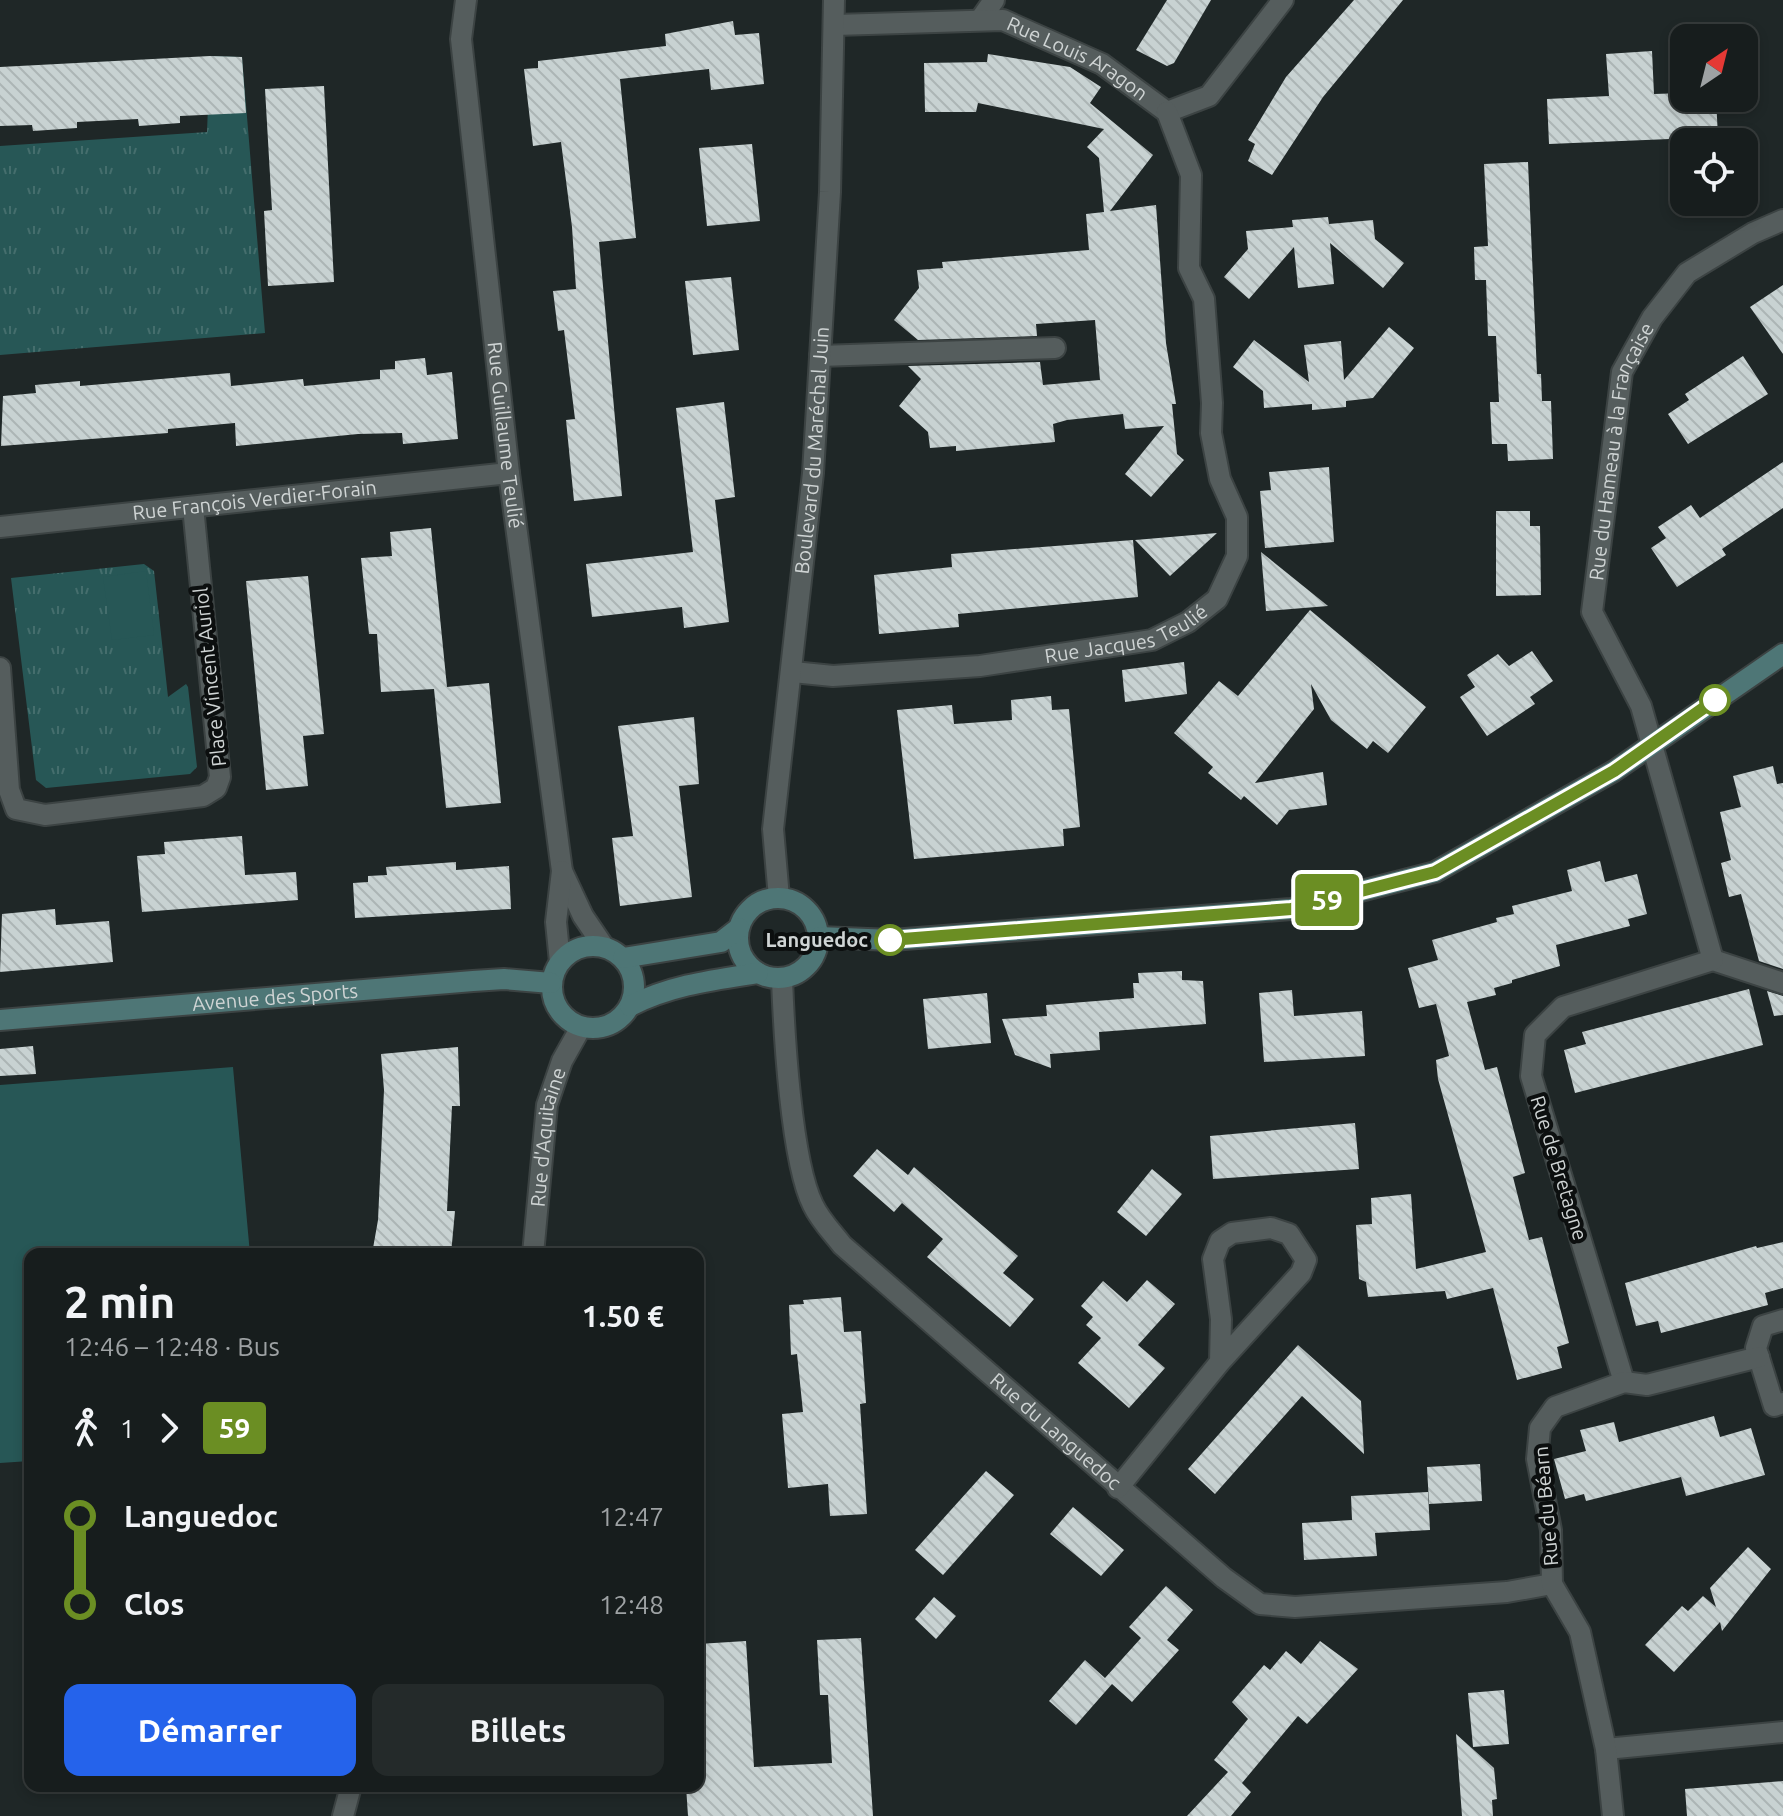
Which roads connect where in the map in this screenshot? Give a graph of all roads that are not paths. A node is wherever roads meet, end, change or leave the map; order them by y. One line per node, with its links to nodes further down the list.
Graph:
1 (466, 0): 11 (street, Rue Guillaume Teulié)
2 (834, 0): 6 (street, Boulevard du Maréchal Juin)
3 (994, 0): 5 (street, Rue Louis Aragon)
4 (1283, 0): 7 (street)
5 (982, 10): 6 (street, Rue Louis Aragon); 7 (street, Rue Louis Aragon)
6 (835, 25): 10 (street, Boulevard du Maréchal Juin)
7 (1167, 112): 16 (street, Rue Jacques Teulié)
8 (1783, 220): 17 (street, Rue du Hameau à la Française)
9 (1055, 348): 10 (street)
10 (820, 356): 16 (street, Boulevard du Maréchal Juin)
11 (509, 473): 12 (street, Rue François Verdier-Forain); 18 (street, Rue Guillaume Teulié)
12 (193, 507): 13 (street, Rue François Verdier-Forain); 15 (street, Place Vincent Auriol)
13 (0, 527)
14 (1783, 654): 17 (main road)
15 (0, 668)
16 (793, 672): 19 (street, Boulevard du Maréchal Juin)
17 (1651, 743): 21 (main road); 24 (street)
18 (562, 871): 22 (street, Rue Guillaume Teulié); 25 (street, Rue Guillaume Teulié)
19 (779, 898): 20 (main road); 21 (main road)
20 (739, 928): 23 (main road); 26 (main road)
21 (819, 937): 27 (main road)
22 (604, 947): 23 (main road); 25 (main road)
23 (623, 958): 30 (main road)
24 (1713, 960): 29 (street); 37 (street, Rue de Bretagne)
25 (560, 962): 28 (main road)
26 (758, 973): 27 (main road); 30 (main road)
27 (782, 979): 39 (street, Rue du Languedoc)
28 (551, 983): 31 (main road, Avenue des Sports); 32 (main road)
29 (1783, 983)
30 (630, 1006): 32 (main road)
31 (0, 1020)
32 (581, 1027): 33 (street, Rue d'Aquitaine)
33 (534, 1248)
34 (1783, 1320): 35 (street)
35 (1759, 1357): 37 (street, Rue du Béarn); 38 (street)
36 (1220, 1362): 36 (street); 39 (street)
37 (1624, 1382): 40 (street, Rue du Béarn)
38 (1783, 1403)
39 (1118, 1488): 40 (street, Rue du Languedoc)
40 (1552, 1584): 42 (street, Rue du Béarn)
41 (1783, 1732): 42 (street)
42 (1606, 1749): 45 (street, Rue du Béarn)
43 (349, 1792): 44 (street)
44 (343, 1816)
45 (1613, 1816)

